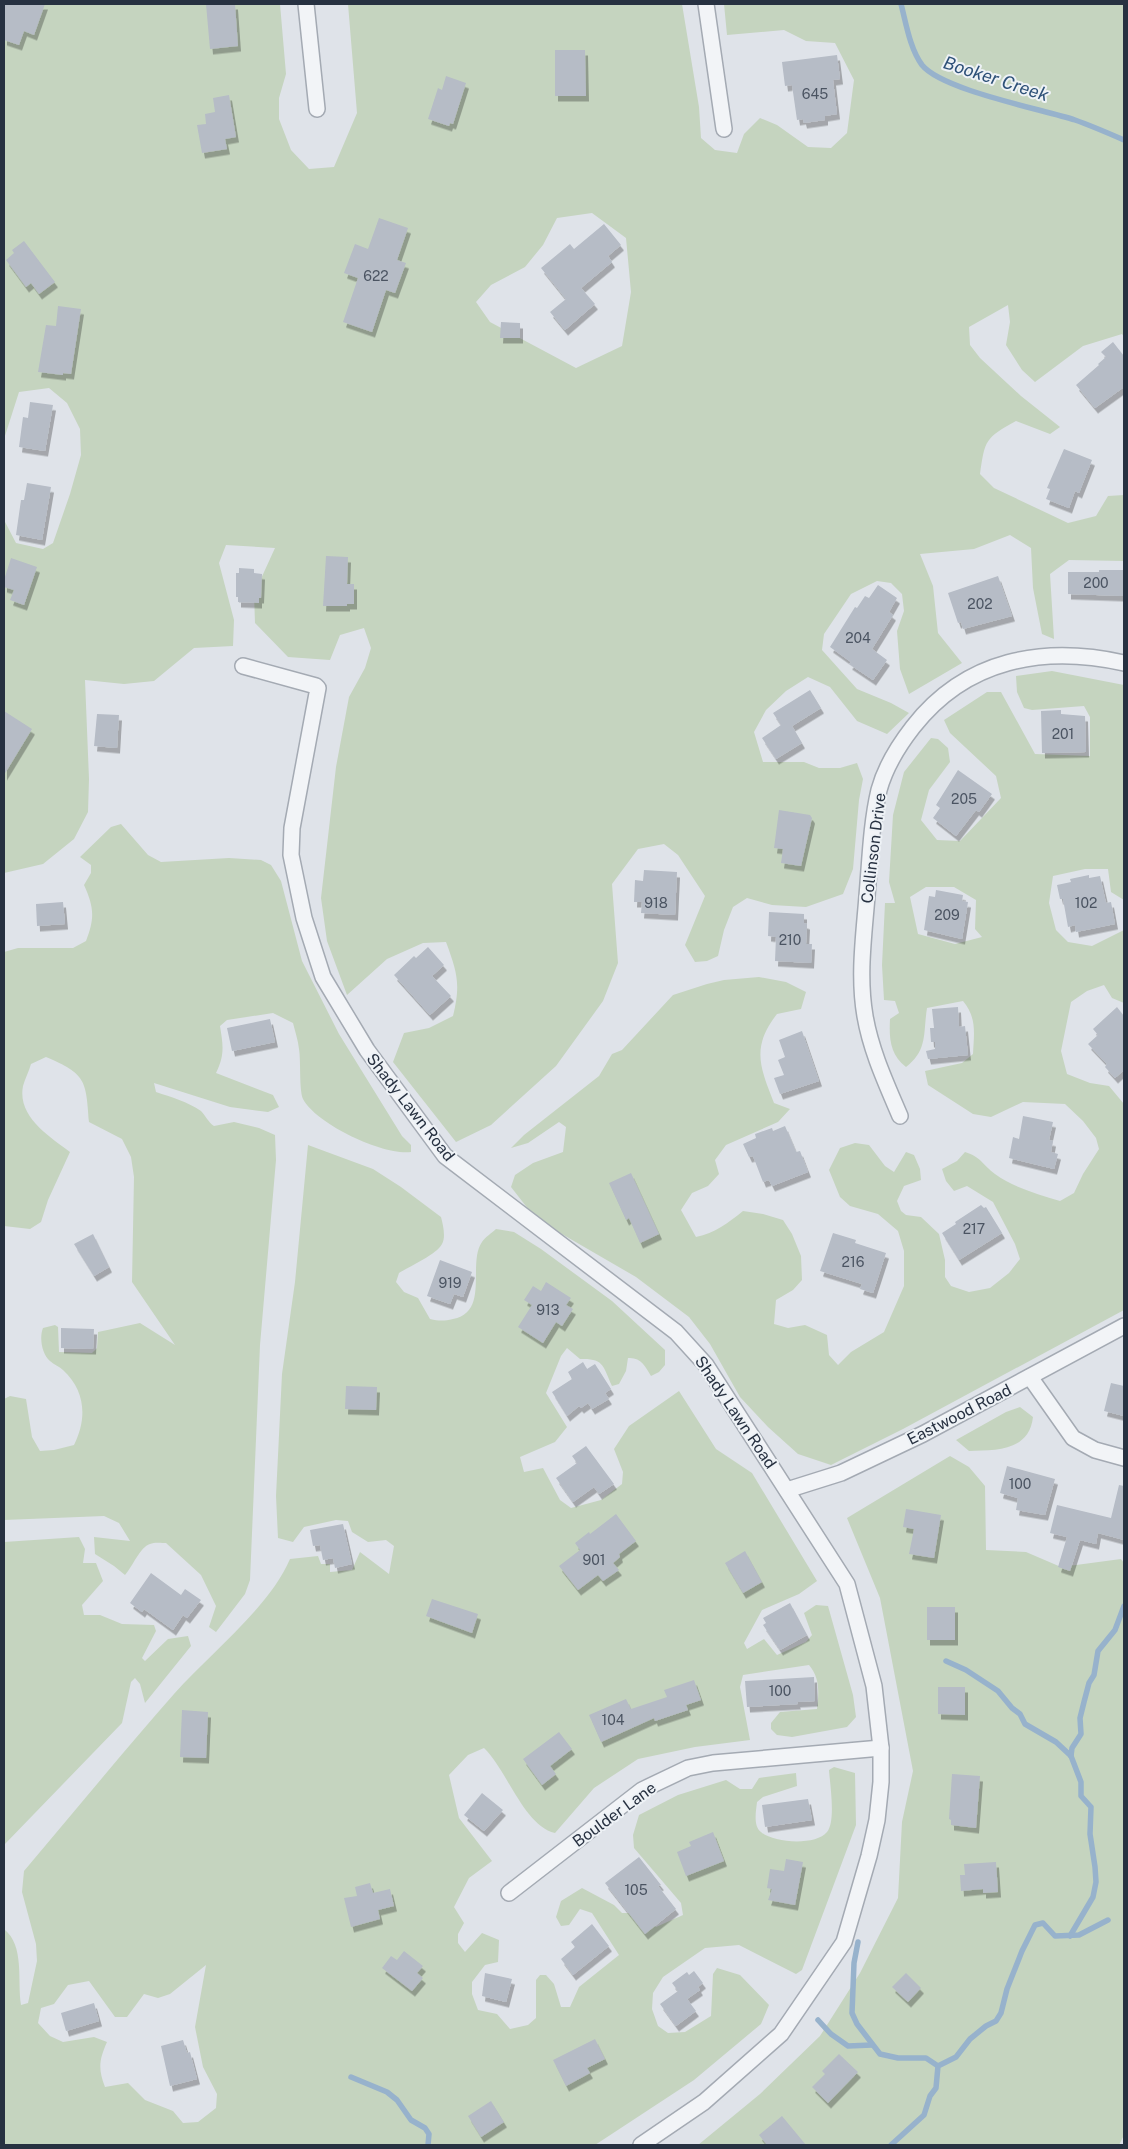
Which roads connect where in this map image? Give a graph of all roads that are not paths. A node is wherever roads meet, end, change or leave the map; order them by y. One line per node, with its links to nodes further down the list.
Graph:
1 (306, 4): 3 (street)
2 (706, 4): 4 (street)
3 (316, 109)
4 (724, 129)
5 (1124, 663): 7 (street, Collinson Drive)
6 (243, 666): 11 (street, Shady Lawn Road)
7 (900, 1116)
8 (1124, 1326): 9 (street, Eastwood Road)
9 (1030, 1377): 10 (street); 11 (street, Eastwood Road)
10 (1124, 1458)
11 (787, 1490): 12 (street, Shady Lawn Road)
12 (881, 1748): 13 (street, Boulder Lane); 14 (street, Shady Lawn Road)
13 (509, 1893)
14 (640, 2145)

